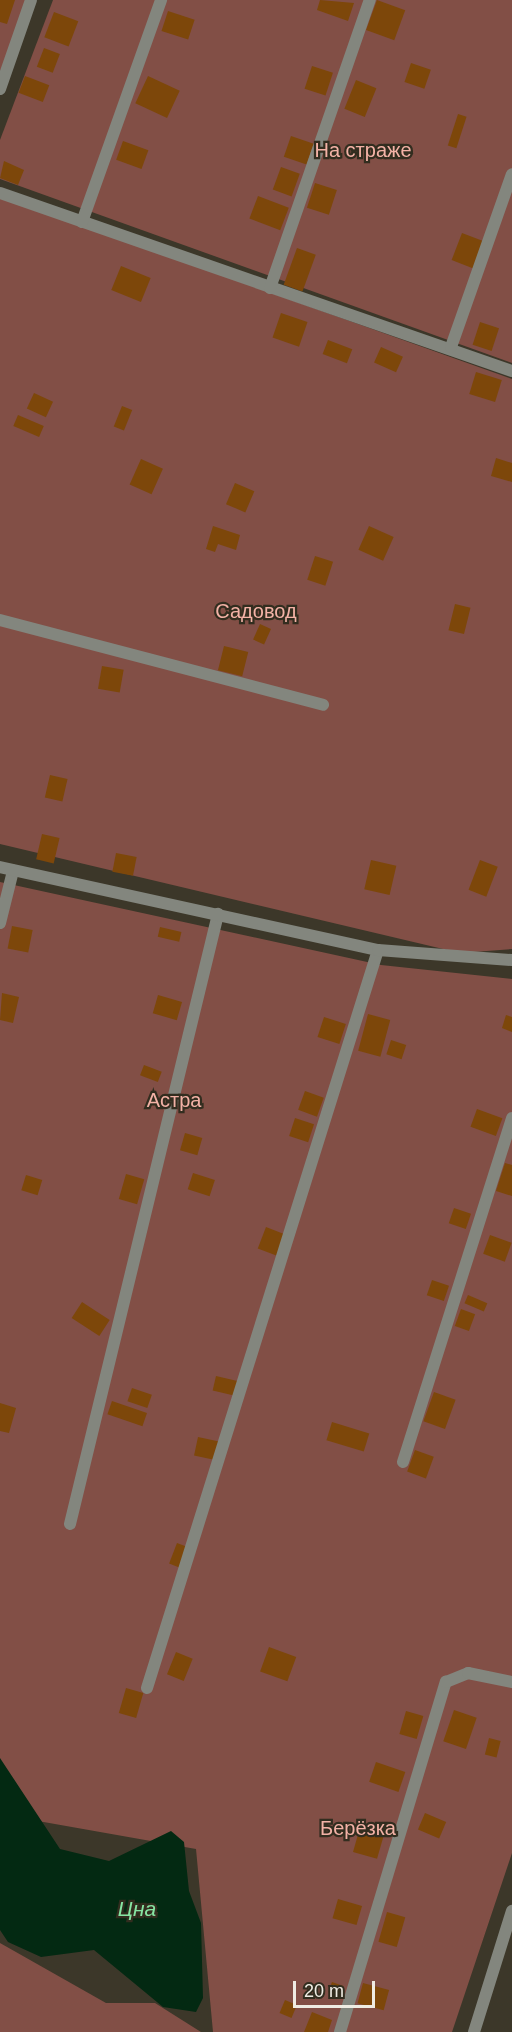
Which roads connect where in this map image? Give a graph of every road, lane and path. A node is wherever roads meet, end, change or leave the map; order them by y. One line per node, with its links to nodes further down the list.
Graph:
1 (30, 0): 4 (street)
2 (161, 0): 7 (street)
3 (370, 0): 8 (street)
4 (0, 89)
5 (512, 174): 9 (street)
6 (0, 193): 7 (street)
7 (82, 222): 8 (street)
8 (270, 288): 9 (street)
9 (451, 347): 10 (street)
10 (512, 371)
11 (0, 620): 12 (street)
12 (323, 705)
13 (0, 867): 14 (street)
14 (13, 871): 15 (street); 16 (street)
15 (218, 914): 17 (street); 21 (street)
16 (0, 923)
17 (378, 950): 18 (street); 23 (street)
18 (512, 960)
19 (512, 1118): 20 (street)
20 (403, 1462)
21 (70, 1524)
22 (512, 1682): 25 (street)
23 (147, 1688)
24 (512, 1911): 26 (street)
25 (340, 2032)
26 (474, 2032)

